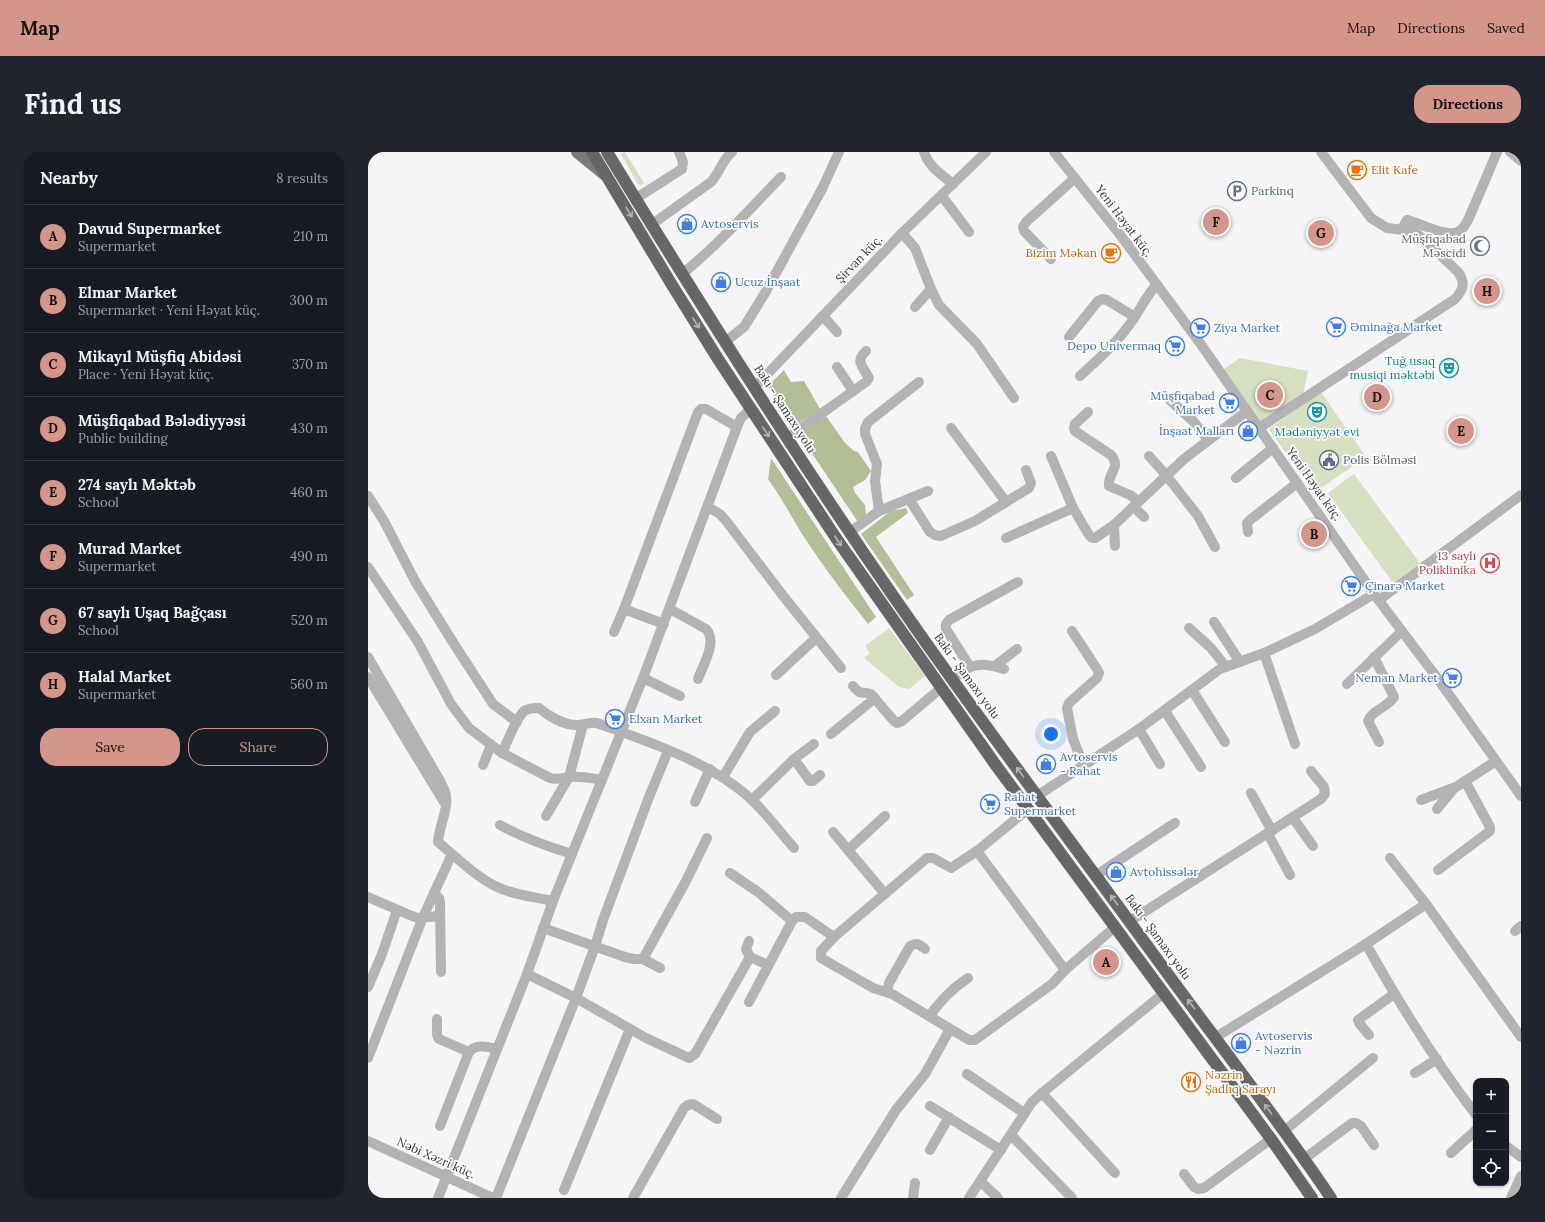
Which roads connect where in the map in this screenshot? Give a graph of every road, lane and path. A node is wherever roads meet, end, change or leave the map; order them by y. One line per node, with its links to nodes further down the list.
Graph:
1 (578, 152): 15 (main road)
2 (592, 152): 15 (highway)
3 (678, 152): 19 (street)
4 (732, 152): 20 (street)
5 (839, 152): 33 (street)
6 (924, 152): 17 (street)
7 (986, 152): 17 (street, Şirvan küç.)
8 (1054, 152): 16 (street, Yeni Həyat küç.)
9 (1321, 152): 21 (street)
10 (1497, 152): 21 (street)
11 (1510, 152): 13 (street)
12 (608, 153): 19 (highway, Bakı - Şamaxı yolu)
13 (1521, 161)
14 (781, 177): 25 (street)
15 (609, 178): 42 (highway, one-way to 42)
16 (1075, 178): 24 (street); 26 (street, Yeni Həyat küç.)
17 (953, 184): 18 (street, Şirvan küç.)
18 (942, 196): 22 (street); 23 (street, Şirvan küç.)
19 (635, 199): 20 (highway, Bakı - Şamaxı yolu)
20 (651, 225): 25 (highway, Bakı - Şamaxı yolu)
21 (1402, 229): 47 (street)
22 (969, 232)
23 (902, 233): 27 (street); 29 (street, Şirvan küç.)
24 (1051, 259)
25 (682, 274): 33 (highway, Bakı - Şamaxı yolu)
26 (1156, 285): 30 (street); 43 (street, Yeni Həyat küç.)
27 (931, 289): 28 (street); 40 (street)
28 (915, 307)
29 (823, 316): 31 (street); 38 (street, Şirvan küç.)
30 (1135, 317): 32 (street); 36 (street)
31 (837, 332)
32 (1069, 338)
33 (725, 342): 38 (highway, Bakı - Şamaxı yolu)
34 (866, 350): 39 (street)
35 (837, 367): 39 (street)
36 (1080, 376)
37 (919, 382): 65 (street)
38 (754, 388): 48 (highway, Bakı - Şamaxı yolu)
39 (853, 391): 48 (street)
40 (1014, 398)
41 (1170, 400): 49 (street)
42 (751, 409): 45 (street); 100 (highway, one-way to 100)
43 (1247, 411): 47 (street, Yeni Həyat küç.); 49 (street)
44 (1088, 412): 62 (street)
45 (737, 427): 63 (street); 76 (street)
46 (951, 428): 61 (street)
47 (1260, 428): 50 (street, Yeni Həyat küç.)
48 (787, 438): 68 (highway, Bakı - Şamaxı yolu)
49 (1208, 440): 54 (street)
50 (1273, 448): 55 (street); 56 (street, Yeni Həyat küç.)
51 (1050, 456): 64 (street)
52 (1149, 456): 54 (street)
53 (1026, 470): 61 (street)
54 (1166, 475): 62 (street); 72 (street)
55 (1236, 478)
56 (1297, 483): 69 (street); 75 (street, Yeni Həyat küç.)
57 (928, 491): 60 (street)
58 (1521, 495): 75 (street)
59 (368, 496): 106 (street)
60 (909, 499): 61 (street); 65 (street)
61 (1006, 502)
62 (1136, 504): 66 (street); 67 (street)
63 (708, 507): 77 (street); 84 (street)
64 (1073, 508): 67 (street); 70 (street)
65 (879, 511): 68 (street)
66 (1144, 517)
67 (1114, 525): 71 (street)
68 (850, 532): 97 (highway, Bakı - Şamaxı yolu)
69 (1248, 532)
70 (1006, 538)
71 (1115, 546)
72 (1215, 547)
73 (368, 567): 115 (street)
74 (1018, 582): 90 (street)
75 (1377, 597): 82 (street, Yeni Həyat küç.); 86 (street)
76 (624, 609): 79 (street); 83 (street)
77 (670, 609): 79 (street); 96 (street)
78 (1214, 622): 89 (street)
79 (664, 624): 95 (street)
80 (1189, 628): 91 (street)
81 (1072, 631): 122 (street)
82 (1402, 631): 88 (street); 119 (street, Yeni Həyat küç.)
83 (614, 632)
84 (816, 638): 92 (street); 93 (street)
85 (1017, 649): 90 (street)
86 (1264, 653): 89 (street); 114 (street)
87 (368, 657): 138 (street)
88 (1374, 657): 98 (street); 112 (street)
89 (1240, 662): 91 (street)
90 (970, 667): 97 (street)
91 (1226, 667): 101 (street)
92 (841, 668)
93 (776, 675)
94 (368, 677): 138 (street)
95 (643, 678): 102 (street); 109 (street)
96 (698, 679)
97 (952, 679): 133 (highway, Bakı - Şamaxı yolu, one-way to 97)
98 (1347, 684)
99 (853, 686): 103 (street)
100 (941, 688): 103 (street); 139 (highway)
101 (1192, 690): 105 (street); 111 (street)
102 (680, 696)
103 (875, 698): 110 (street)
104 (775, 711): 128 (street)
105 (1165, 711): 108 (street); 123 (street)
106 (517, 722): 107 (street); 117 (street)
107 (583, 725): 109 (street); 127 (street)
108 (1139, 729): 120 (street); 122 (street)
109 (622, 732): 116 (street); 129 (street)
110 (831, 734)
111 (1225, 742)
112 (1379, 742)
113 (814, 744): 118 (street)
114 (1295, 744)
115 (491, 745): 117 (street); 121 (street)
116 (668, 751): 124 (street); 175 (street)
117 (502, 752): 127 (street)
118 (794, 759): 126 (street); 135 (street)
119 (1496, 761): 130 (street); 134 (street, Yeni Həyat küç.)
120 (1160, 764)
121 (483, 765)
122 (1084, 766): 133 (street)
123 (1201, 767)
124 (710, 769): 128 (street); 137 (street)
125 (1311, 771): 143 (street)
126 (820, 775)
127 (569, 777): 129 (street); 141 (street)
128 (723, 777): 135 (street)
129 (602, 780): 154 (street)
130 (1465, 781): 131 (street); 156 (street)
131 (1456, 787): 136 (street); 140 (street)
132 (1251, 793): 147 (street)
133 (1037, 796): 159 (highway, Bakı - Şamaxı yolu)
134 (1521, 796)
135 (752, 800): 150 (street)
136 (1421, 800)
137 (695, 802)
138 (446, 805): 153 (street)
139 (1028, 809): 152 (street); 170 (highway)
140 (1437, 809)
141 (546, 816)
142 (885, 816): 151 (street)
143 (1292, 818): 147 (street); 149 (street)
144 (1176, 824): 159 (street)
145 (500, 825): 154 (street)
146 (833, 832): 151 (street)
147 (1270, 832): 158 (street); 169 (street)
148 (707, 838): 178 (street)
149 (1312, 846)
150 (794, 848)
151 (848, 850): 161 (street)
152 (977, 851): 161 (street); 181 (street)
153 (452, 854): 160 (street); 163 (street)
154 (572, 854): 163 (street)
155 (1390, 858): 164 (street)
156 (1438, 870)
157 (730, 873): 168 (street)
158 (1290, 875)
159 (1095, 876): 169 (highway, Bakı - Şamaxı yolu, one-way to 159)
160 (434, 892): 166 (street); 167 (street)
161 (886, 894): 172 (street)
162 (368, 896): 165 (street)
163 (553, 901): 171 (street)
164 (1426, 904): 174 (street); 197 (street)
165 (397, 910): 167 (street); 185 (street)
166 (440, 916): 167 (street); 182 (street)
167 (423, 917): 200 (street)
168 (792, 921): 172 (street); 179 (street)
169 (1130, 921): 196 (highway, Bakı - Şamaxı yolu, one-way to 169)
170 (1116, 927): 181 (street); 187 (highway)
171 (542, 928): 175 (street); 183 (street)
172 (834, 937): 186 (street)
173 (748, 941): 177 (street)
174 (1366, 944): 188 (street); 196 (street)
175 (595, 946): 178 (street); 189 (street)
176 (925, 949): 186 (street)
177 (750, 957): 179 (street); 193 (street)
178 (642, 959): 180 (street)
179 (768, 965): 190 (street)
180 (660, 968)
181 (1066, 970): 194 (street)
182 (440, 972)
183 (527, 974): 189 (street); 198 (street)
184 (968, 978): 191 (street)
185 (369, 981)
186 (887, 992): 191 (street)
187 (1164, 993): 205 (street); 215 (highway)
188 (1394, 994): 195 (street); 202 (street)
189 (576, 998): 193 (street); 233 (street)
190 (749, 1002)
191 (929, 1016): 194 (street)
192 (437, 1019): 199 (street)
193 (630, 1029): 230 (street)
194 (950, 1029): 235 (street)
195 (1369, 1035)
196 (1216, 1037): 212 (highway, Bakı - Şamaxı yolu, one-way to 196)
197 (1521, 1037)
198 (497, 1049): 199 (street); 226 (street)
199 (469, 1052): 211 (street)
200 (368, 1058)
201 (1373, 1058): 212 (street)
202 (1437, 1059): 203 (street); 208 (street)
203 (1415, 1072)
204 (967, 1074): 207 (street)
205 (1042, 1093): 207 (street); 224 (street)
206 (930, 1106): 209 (street)
207 (1024, 1113): 214 (street)
208 (1475, 1114)
209 (949, 1117): 219 (street); 220 (street)
210 (717, 1119): 234 (street)
211 (440, 1126)
212 (1284, 1131): 223 (highway, Bakı - Şamaxı yolu)
213 (1473, 1133): 221 (street)
214 (1011, 1135): 220 (street); 239 (street)
215 (1271, 1139): 225 (street); 240 (highway)
216 (368, 1141): 226 (street, Nəbi Xəzri küç.)
217 (1374, 1145): 223 (street)
218 (1509, 1148): 222 (street)
219 (930, 1150)
220 (1001, 1150): 228 (street)
221 (1451, 1153)
222 (1521, 1158)
223 (1304, 1159): 241 (highway, Bakı - Şamaxı yolu)
224 (1114, 1173)
225 (1184, 1174)
226 (447, 1176): 231 (street); 232 (street, Nəbi Xəzri küç.)
227 (1521, 1176): 242 (street)
228 (980, 1182): 237 (street); 238 (street)
229 (916, 1183): 236 (street)
230 (564, 1190)
231 (438, 1198)
232 (493, 1198)
233 (496, 1198)
234 (633, 1198)
235 (841, 1198)
236 (912, 1198)
237 (969, 1198)
238 (998, 1198)
239 (1072, 1198)
240 (1312, 1198)
241 (1331, 1198)
242 (1511, 1198)

